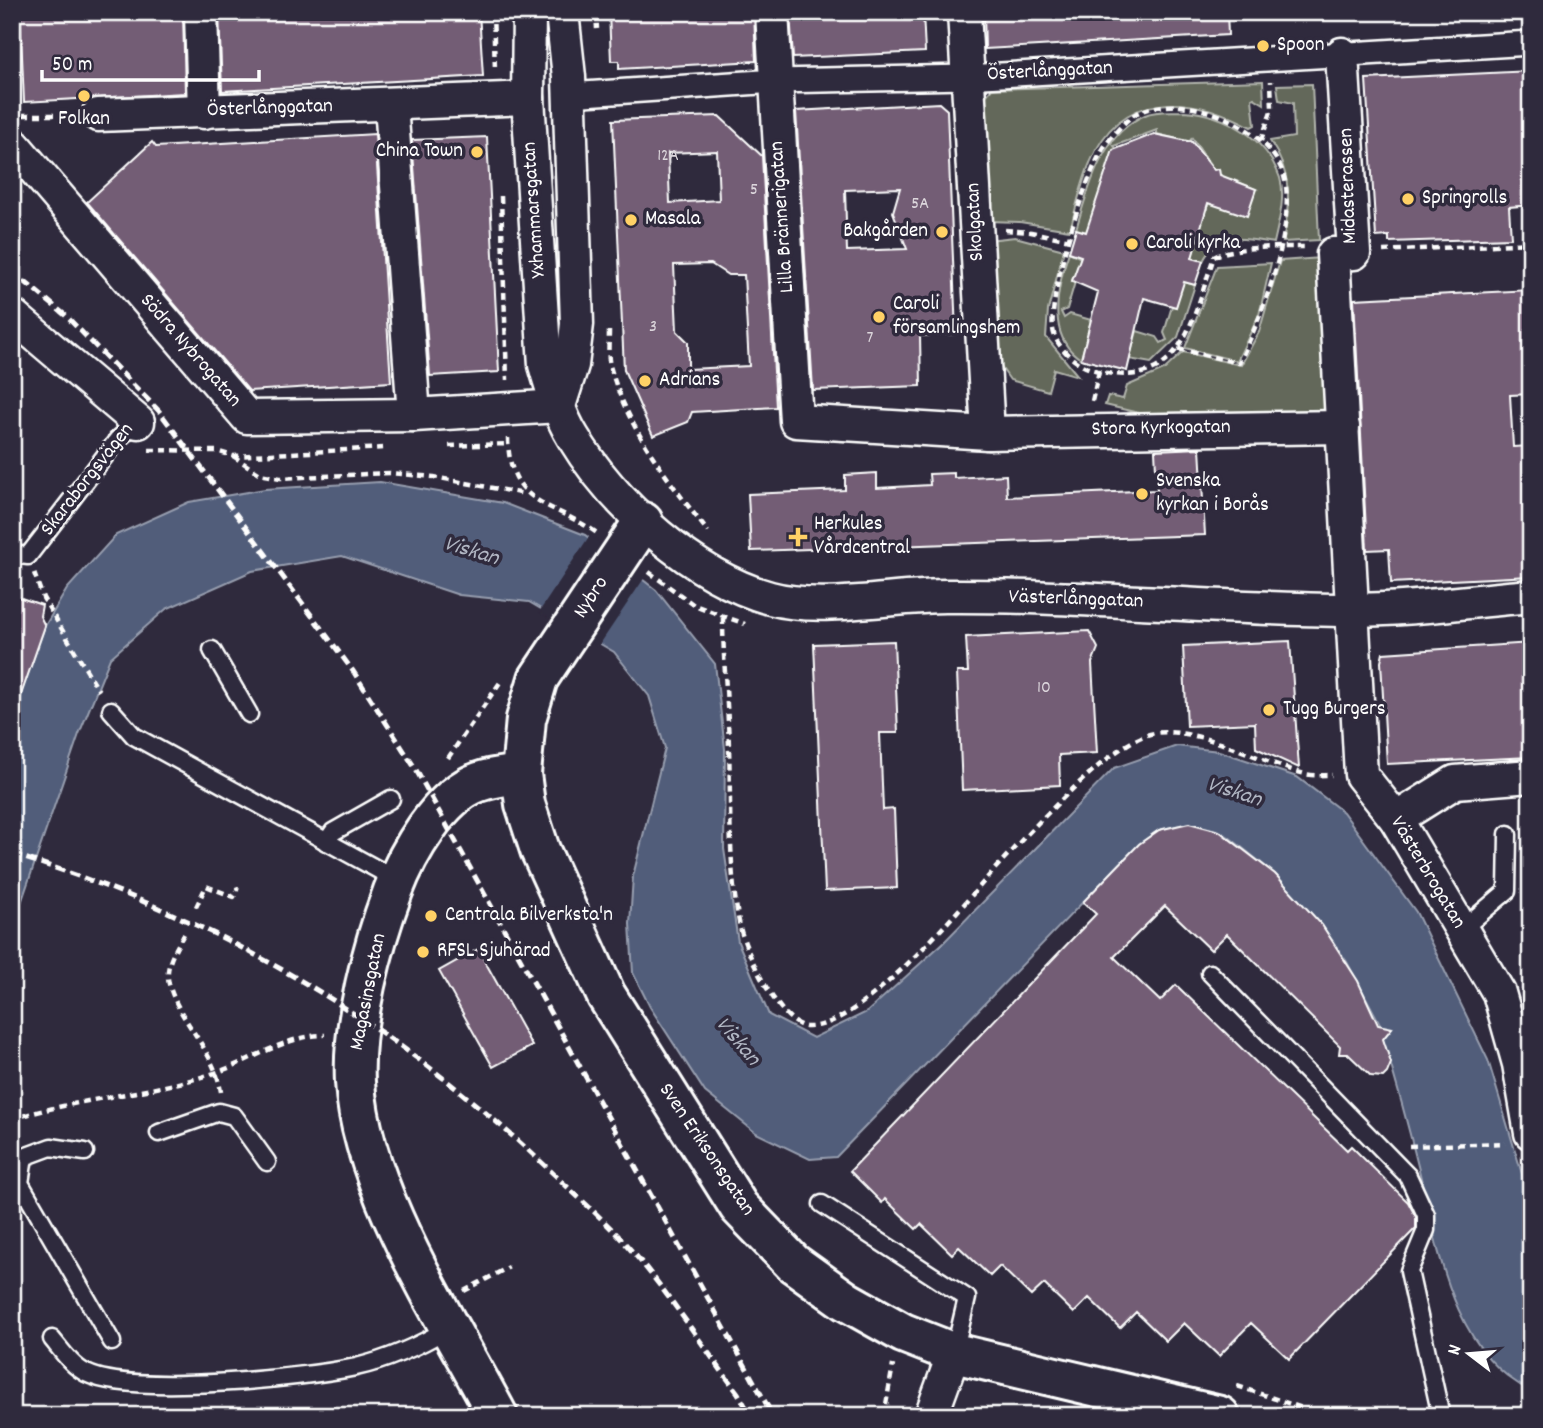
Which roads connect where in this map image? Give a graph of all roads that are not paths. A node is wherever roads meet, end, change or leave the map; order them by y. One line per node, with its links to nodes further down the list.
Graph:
1 (201, 12): 13 (street)
2 (529, 12): 11 (street, Yxhammarsgatan)
3 (562, 12): 10 (street, Yxhammarsgatan)
4 (772, 12): 9 (street, Lilla Brännerigatan)
5 (964, 12): 8 (street, Skolgatan)
6 (1531, 43): 7 (street, Österlånggatan)
7 (1342, 54): 8 (street, Österlånggatan); 21 (street, Midasterassen)
8 (967, 77): 9 (street, Österlånggatan); 22 (street, Skolgatan)
9 (775, 81): 10 (street, Österlånggatan); 19 (street, Lilla Brännerigatan)
10 (569, 95): 17 (street, Yxhammarsgatan)
11 (513, 98): 12 (street, Österlånggatan); 17 (street, Yxhammarsgatan)
12 (391, 105): 13 (street, Österlånggatan); 18 (street)
13 (204, 111): 14 (street, Österlånggatan)
14 (98, 115)
15 (12, 143): 18 (street, Södra Nybrogatan)
16 (12, 315): 20 (street, Skaraborgsvägen)
17 (559, 406): 18 (street, Södra Nybrogatan); 23 (street, Yxhammarsgatan)
18 (414, 415)
19 (796, 421): 22 (street, Stora Kyrkogatan)
20 (138, 422): 24 (lane, Skaraborgsvägen)
21 (1343, 426): 22 (street, Stora Kyrkogatan); 26 (street)
22 (988, 433)
23 (627, 545): 26 (street, Västerlånggatan); 27 (street, Nybro)
24 (12, 554)
25 (1531, 596): 26 (street, Västerlånggatan)
26 (1351, 610): 34 (street, Västerbrogatan)
27 (561, 645): 31 (street, Sven Eriksonsgatan)
28 (212, 650): 30 (lane)
29 (111, 710): 36 (lane)
30 (249, 715)
31 (521, 774): 37 (street, Magasinsgatan); 48 (street, Sven Eriksonsgatan)
32 (1531, 776): 34 (street)
33 (391, 799): 36 (lane)
34 (1396, 819): 38 (street, Västerbrogatan)
35 (1508, 834): 38 (lane)
36 (326, 842): 37 (lane)
37 (397, 880): 45 (street, Magasinsgatan)
38 (1461, 930): 41 (street, Västerbrogatan)
39 (1210, 973): 52 (lane)
40 (159, 1133): 43 (lane)
41 (1525, 1138)
42 (85, 1152): 47 (lane)
43 (267, 1162)
44 (822, 1204): 48 (lane)
45 (451, 1327): 46 (lane); 50 (street, Magasinsgatan)
46 (52, 1339)
47 (112, 1342)
48 (954, 1353): 49 (street, Sven Eriksonsgatan); 51 (street)
49 (1222, 1399)
50 (498, 1416)
51 (931, 1416)
52 (1441, 1416)

